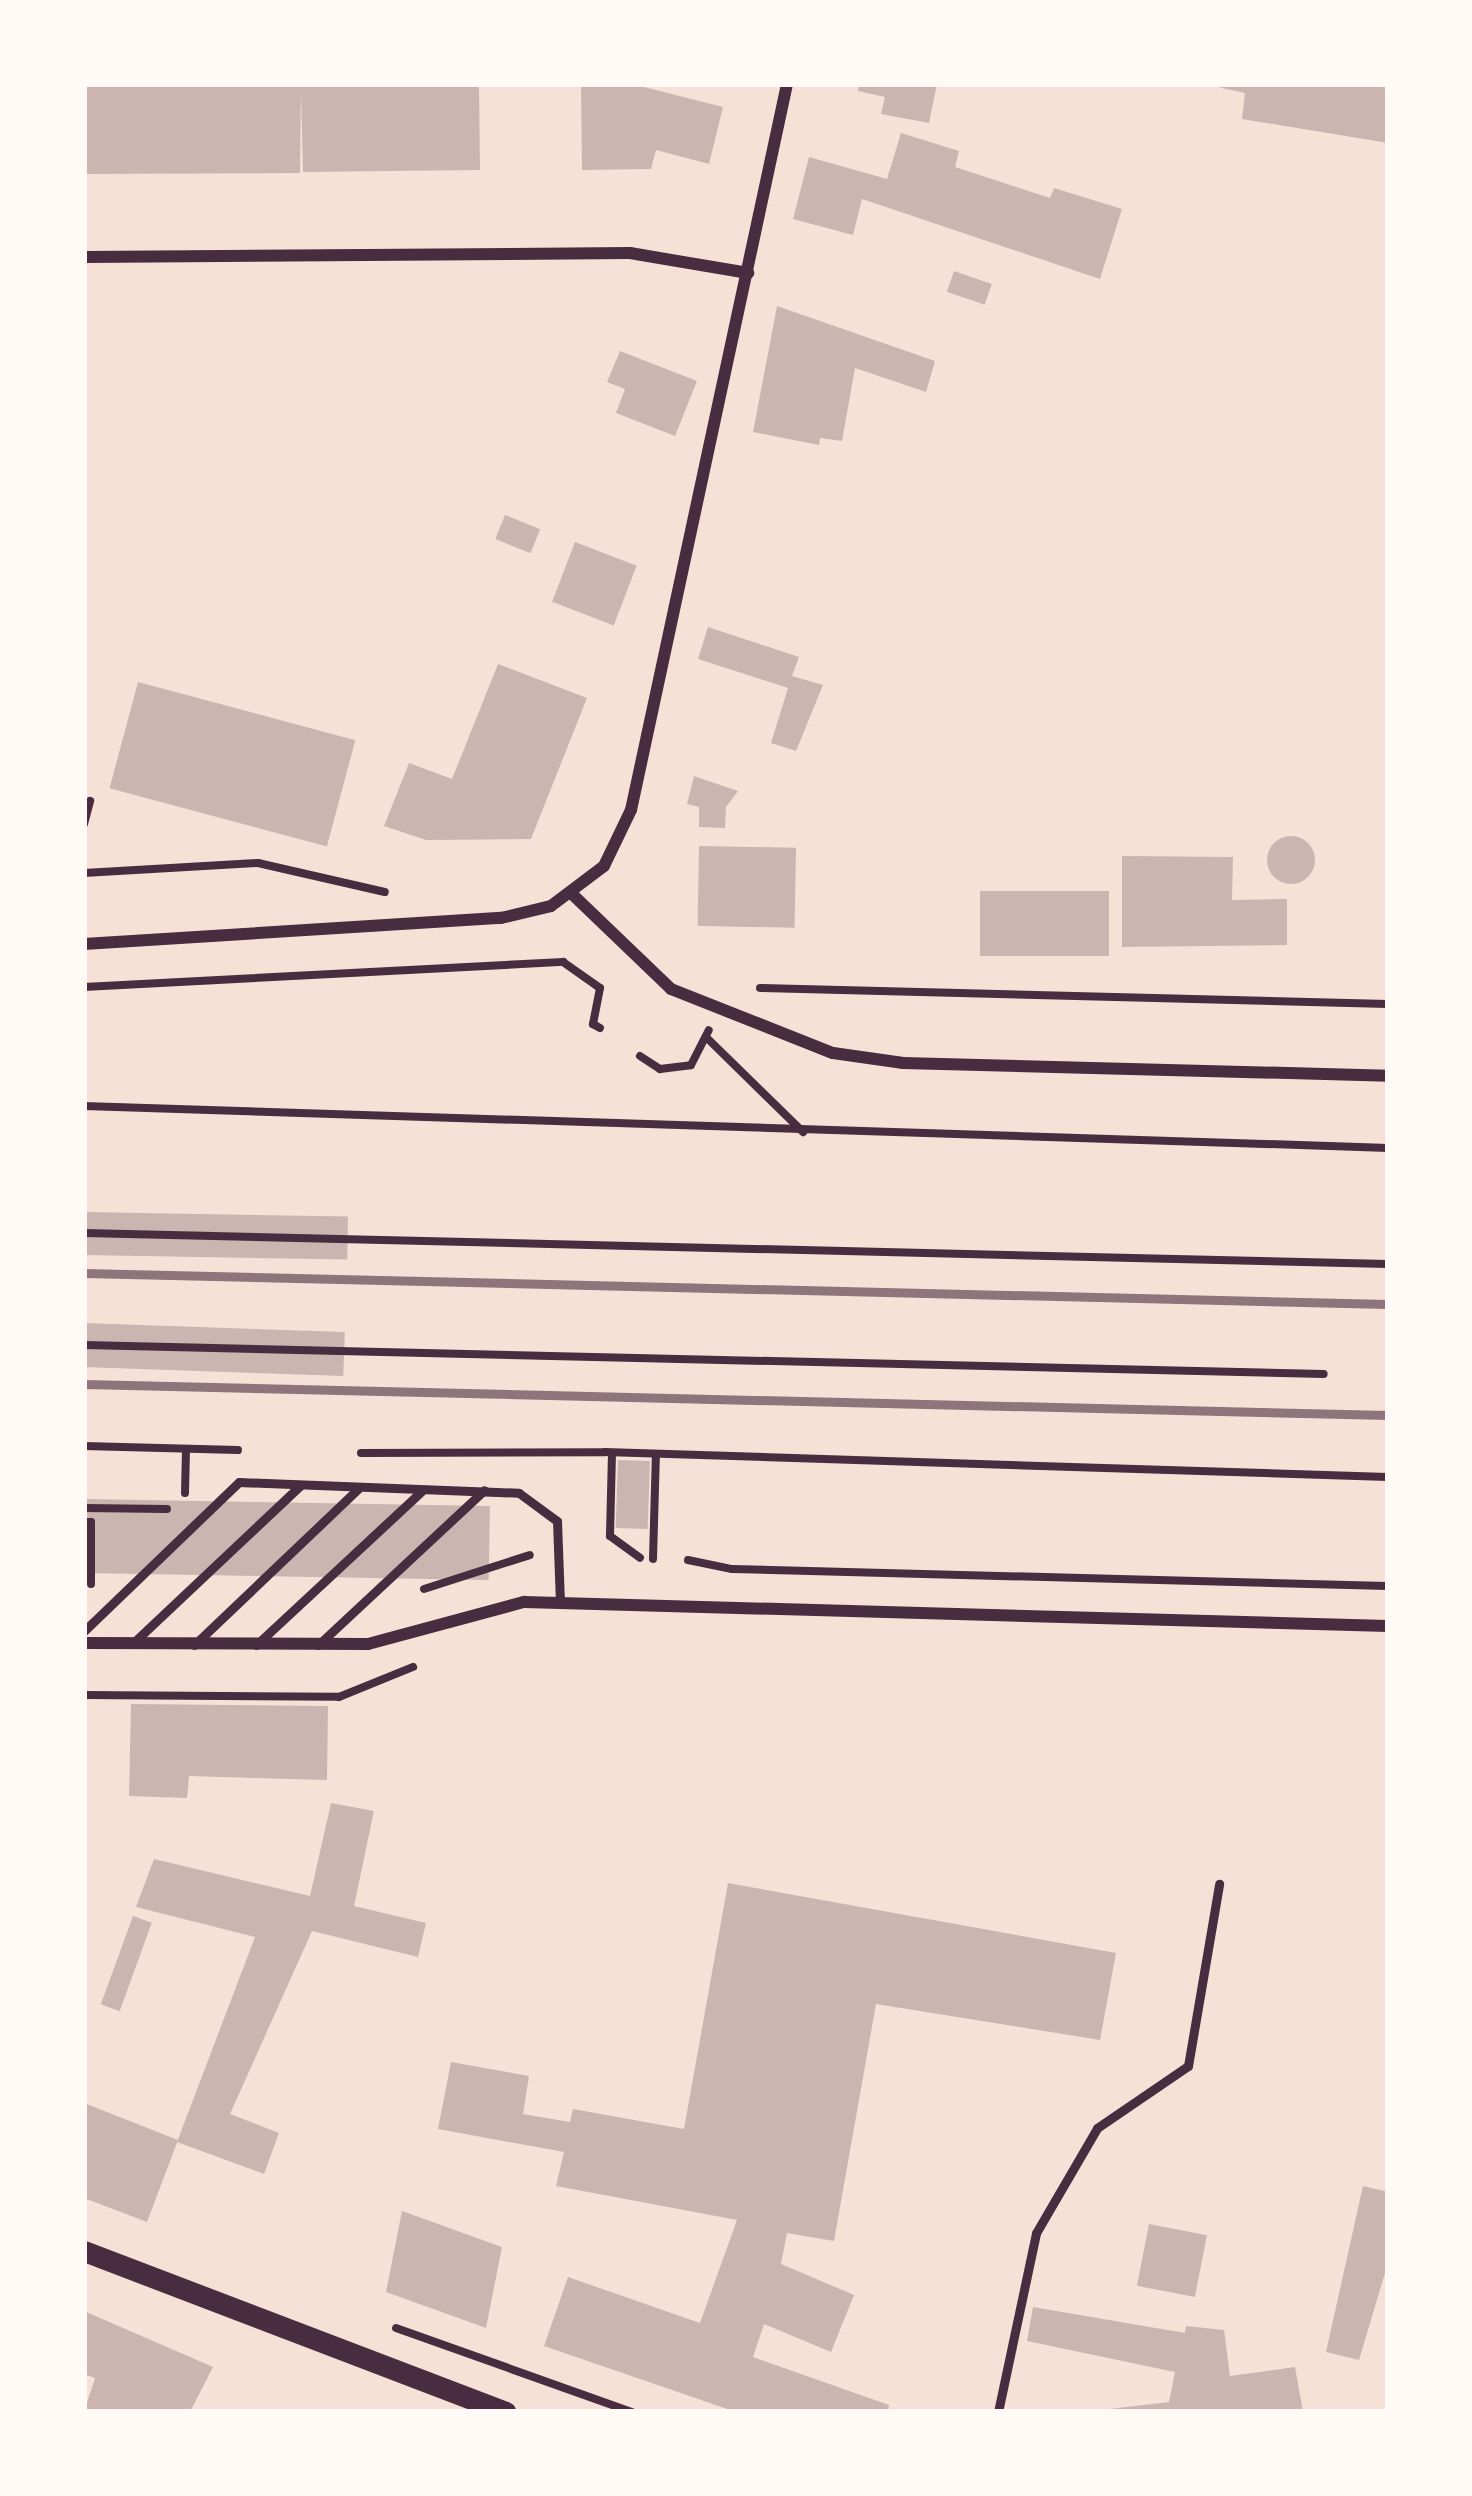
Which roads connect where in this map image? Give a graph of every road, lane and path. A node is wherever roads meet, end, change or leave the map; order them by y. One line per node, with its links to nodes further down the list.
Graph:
1 (787, 84): 3 (street)
2 (84, 257): 3 (street)
3 (748, 273): 7 (street)
4 (90, 801): 5 (path)
5 (84, 824)
6 (84, 872): 8 (path)
7 (571, 893): 9 (street); 17 (street)
8 (398, 895)
9 (84, 944)
10 (596, 963): 11 (path)
11 (586, 972): 13 (path); 15 (path)
12 (745, 986): 14 (path)
13 (84, 987)
14 (1388, 1004)
15 (600, 1028)
16 (640, 1056): 19 (path)
17 (1388, 1076)
18 (84, 1106): 19 (path)
19 (808, 1134): 20 (path)
20 (1388, 1148)
21 (84, 1233): 22 (path)
22 (1388, 1264)
23 (84, 1345): 24 (path)
24 (1324, 1374)
25 (84, 1446): 26 (path)
26 (255, 1451)
27 (347, 1453): 28 (path)
28 (611, 1453): 29 (path); 40 (path)
29 (656, 1454): 30 (path); 40 (path)
30 (1388, 1477)
31 (301, 1485): 32 (lane); 47 (lane); 49 (lane)
32 (361, 1486): 33 (lane); 50 (lane)
33 (424, 1489): 34 (lane); 51 (lane)
34 (484, 1490): 45 (lane); 52 (lane)
35 (84, 1508): 36 (path)
36 (181, 1510)
37 (84, 1522): 44 (path)
38 (537, 1552): 43 (path)
39 (619, 1556): 40 (path)
40 (640, 1558)
41 (688, 1560): 42 (path)
42 (1388, 1586)
43 (405, 1595)
44 (90, 1597)
45 (560, 1603): 46 (street); 52 (street)
46 (1388, 1626)
47 (84, 1631)
48 (84, 1643): 49 (street)
49 (132, 1644): 50 (street)
50 (194, 1645): 51 (street)
51 (256, 1646): 52 (street)
52 (317, 1646)
53 (418, 1665): 54 (path)
54 (84, 1696)
55 (1219, 1884): 60 (lane)
56 (84, 2251): 58 (street)
57 (384, 2324): 59 (path)
58 (505, 2412)
59 (632, 2412)
60 (998, 2412)

